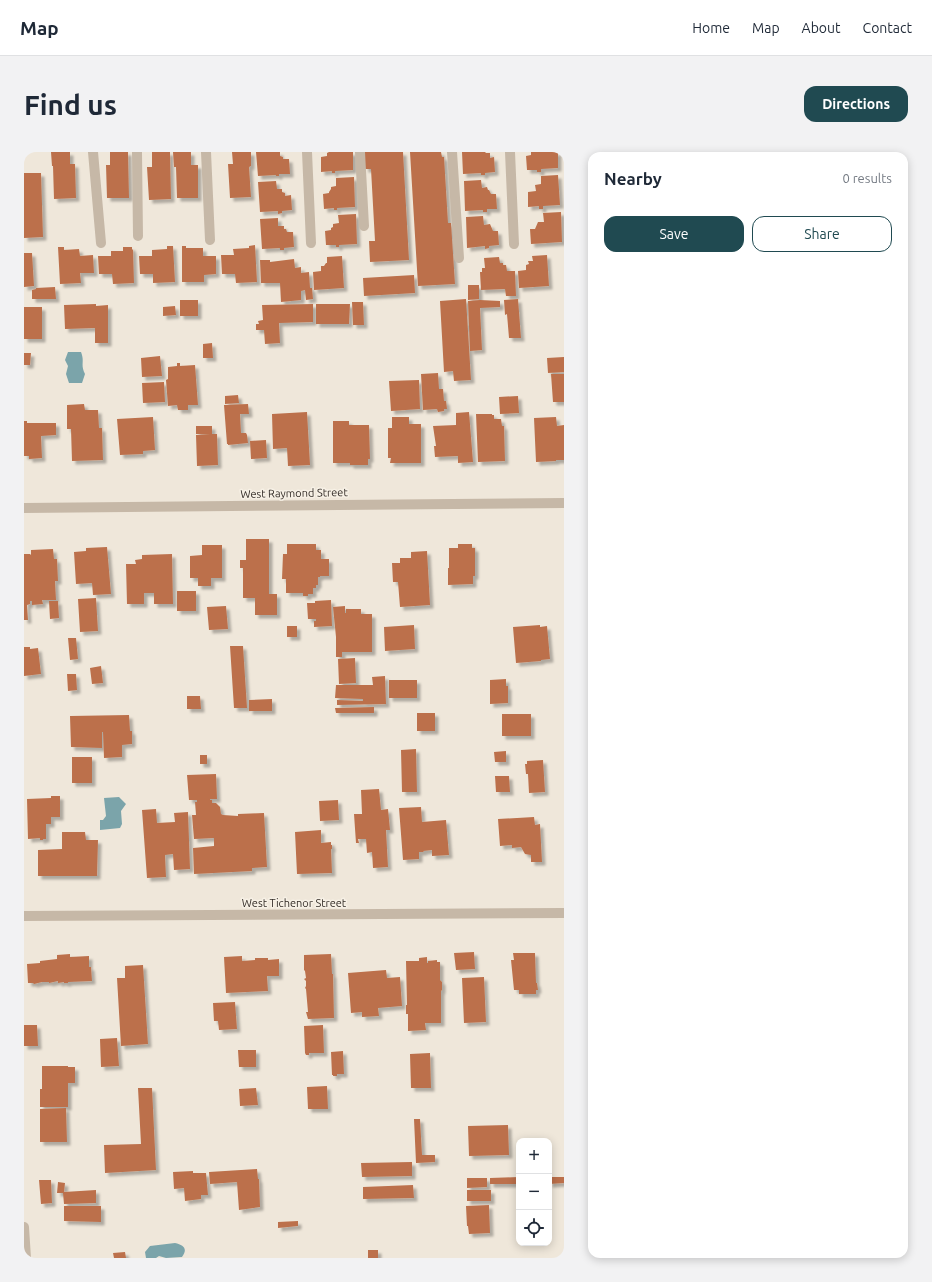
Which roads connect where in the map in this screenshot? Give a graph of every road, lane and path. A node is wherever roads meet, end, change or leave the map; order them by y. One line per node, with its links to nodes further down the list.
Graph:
1 (93, 152): 11 (street)
2 (137, 152): 9 (street)
3 (206, 152): 10 (street)
4 (307, 152): 12 (street)
5 (360, 152): 8 (street)
6 (452, 152): 14 (street)
7 (510, 152): 13 (street)
8 (364, 226)
9 (138, 236)
10 (210, 240)
11 (101, 242)
12 (311, 243)
13 (514, 244)
14 (459, 258)
15 (564, 503): 16 (street, West Raymond Street)
16 (24, 508)
17 (564, 913): 18 (street, West Tichenor Street)
18 (24, 916)
19 (24, 1228): 20 (street)
20 (26, 1258)

